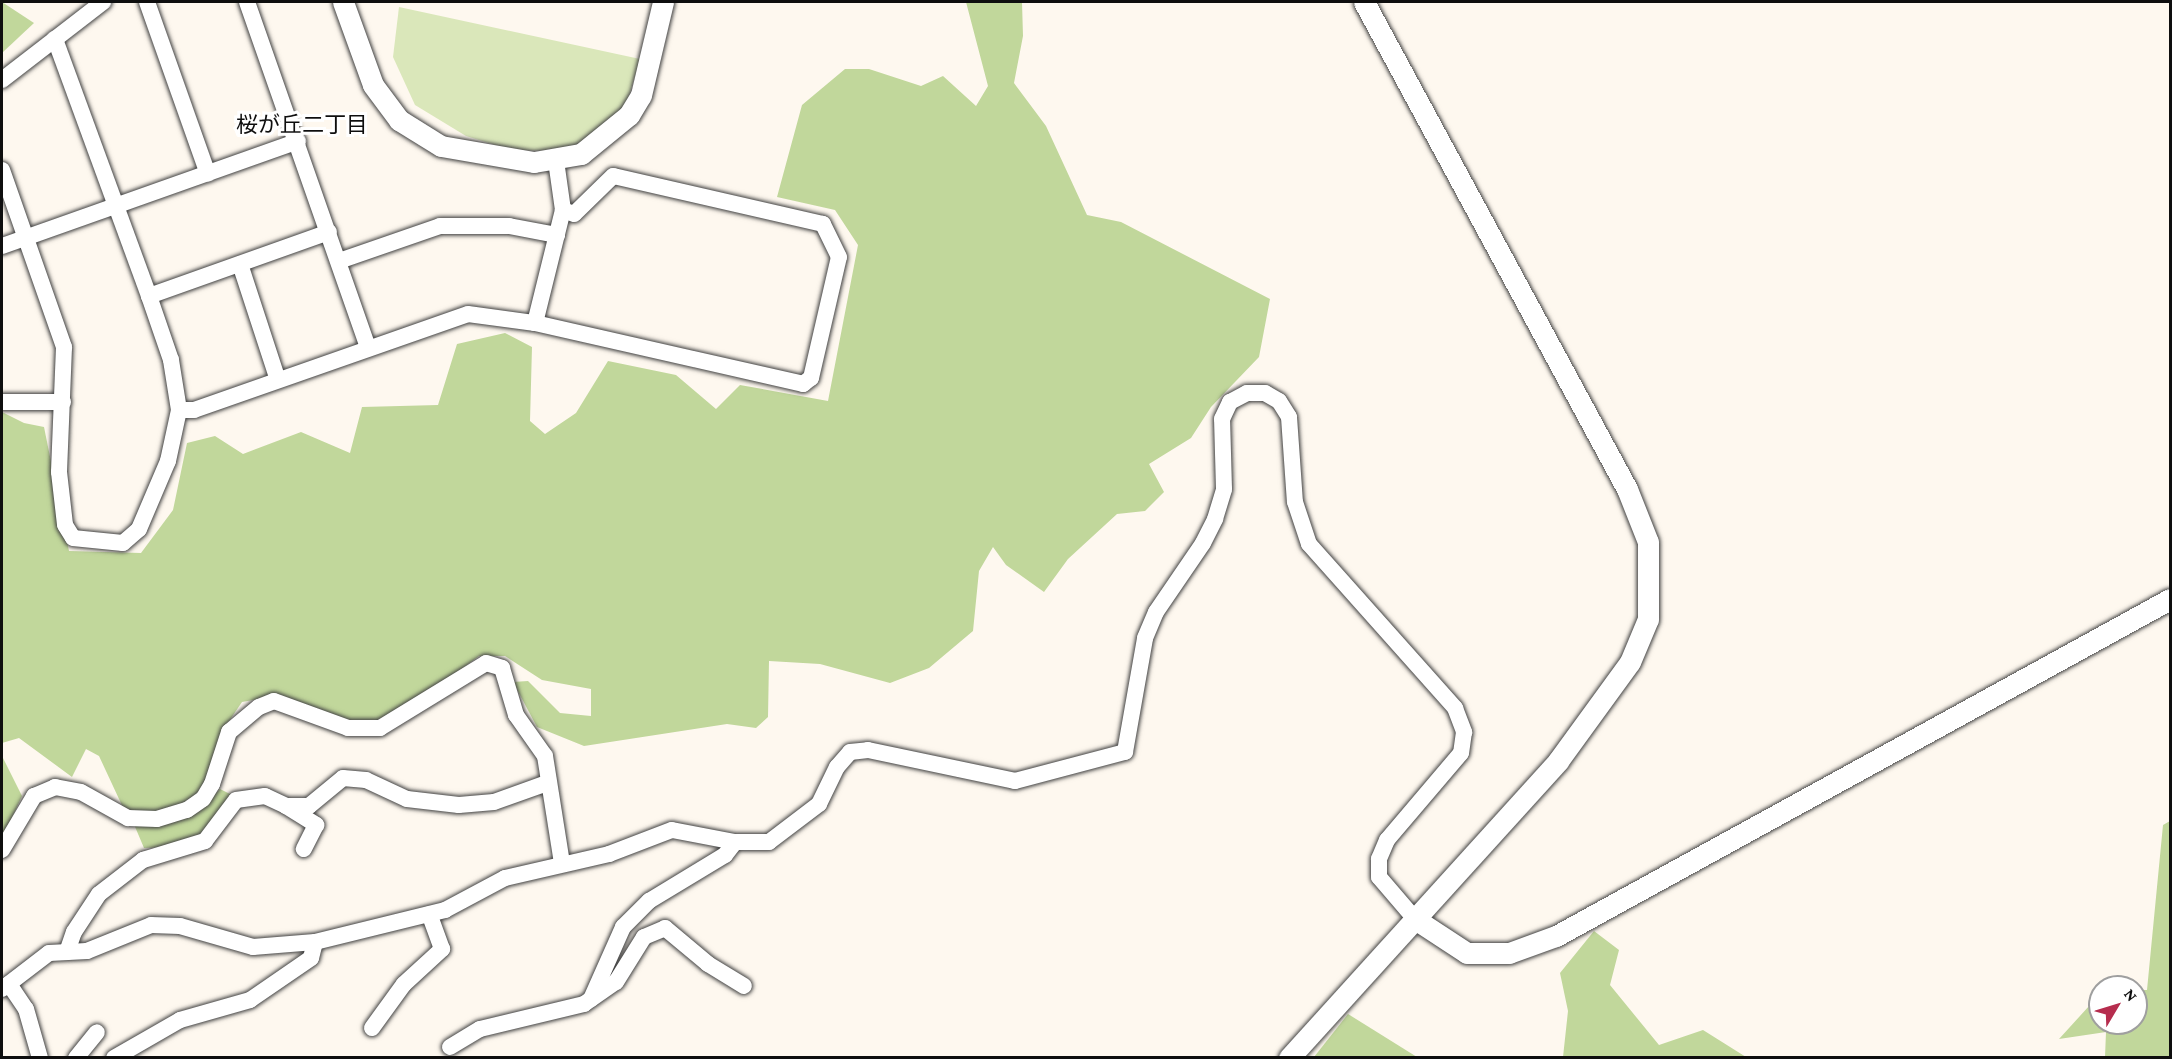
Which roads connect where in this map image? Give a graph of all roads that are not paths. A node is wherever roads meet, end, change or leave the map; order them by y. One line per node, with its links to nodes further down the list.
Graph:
1 (103, 2): 7 (street)
2 (147, 2): 12 (street)
3 (247, 2): 9 (street)
4 (343, 2): 10 (street)
5 (663, 2): 10 (street)
6 (1364, 2): 36 (street)
7 (55, 39): 8 (street); 13 (street)
8 (2, 80)
9 (298, 141): 12 (street); 15 (street)
10 (556, 161): 14 (street)
11 (2, 170): 17 (street)
12 (208, 174): 13 (street)
13 (117, 207): 17 (street); 21 (street)
14 (563, 210): 16 (street); 22 (street)
15 (329, 232): 19 (street); 20 (street)
16 (557, 235): 19 (street); 22 (street)
17 (26, 238): 18 (street); 26 (street)
18 (2, 246)
19 (339, 261): 23 (street)
20 (240, 264): 21 (street); 24 (street)
21 (149, 296): 27 (street)
22 (535, 323): 23 (street)
23 (368, 348): 24 (street)
24 (278, 380): 27 (street)
25 (2, 402): 26 (street)
26 (63, 402): 27 (street)
27 (179, 410)
28 (2170, 599): 36 (street)
29 (547, 783): 30 (street); 33 (street); 34 (street)
30 (286, 806): 32 (street); 38 (street)
31 (735, 842): 34 (street); 36 (street); 41 (street)
32 (304, 849)
33 (2, 850)
34 (562, 863): 35 (street)
35 (429, 914): 37 (street); 42 (street)
36 (1415, 919): 48 (street)
37 (315, 942): 38 (street); 47 (street)
38 (67, 952): 39 (street)
39 (5, 986): 45 (street)
40 (744, 986): 41 (street)
41 (591, 999): 44 (street)
42 (372, 1028)
43 (97, 1032): 46 (street)
44 (450, 1047)
45 (40, 1058)
46 (76, 1058)
47 (114, 1058)
48 (1289, 1058)

